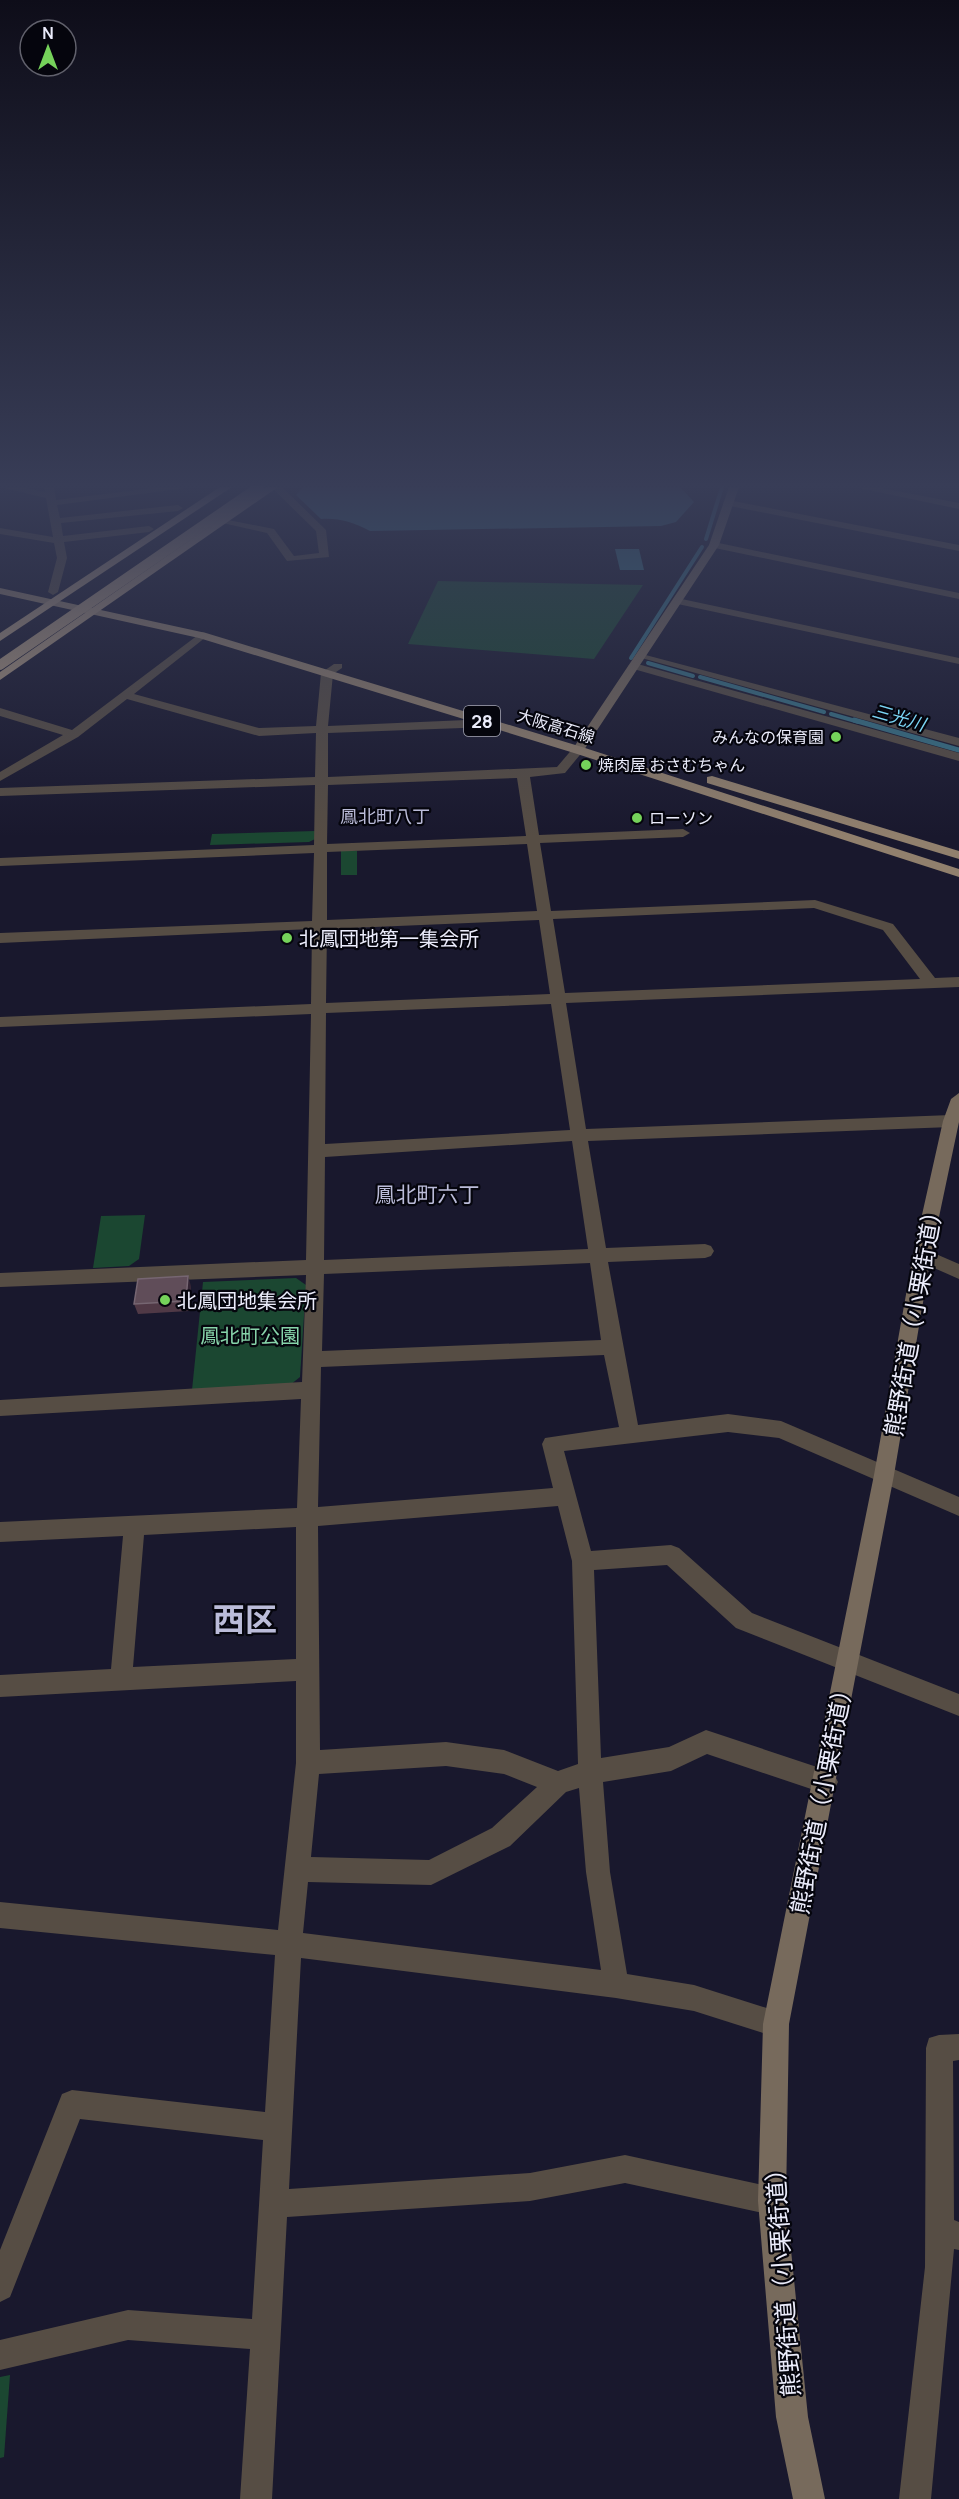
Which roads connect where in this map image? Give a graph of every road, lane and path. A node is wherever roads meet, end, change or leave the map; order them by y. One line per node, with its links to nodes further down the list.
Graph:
1 (47, 604): 11 (highway)
2 (70, 604): 12 (highway)
3 (76, 604): 9 (main road, 大阪高石線 / 28)
4 (89, 604): 15 (highway, bridge)
5 (107, 604): 9 (highway)
6 (111, 604): 16 (main road, 大阪高石線 / 28)
7 (675, 604): 13 (street)
8 (689, 604): 14 (street)
9 (95, 611): 10 (main road, 大阪高石線 / 28); 17 (highway)
10 (202, 635): 16 (main road, 大阪高石線 / 28); 18 (street)
11 (0, 638)
12 (0, 651)
13 (638, 660): 20 (street); 25 (street)
14 (959, 661)
15 (0, 665)
16 (332, 670): 21 (main road, 大阪高石線 / 28); 22 (street); 25 (main road, 大阪高石線 / 28)
17 (0, 677)
18 (125, 695): 22 (street); 23 (street)
19 (0, 712): 23 (street)
20 (826, 713): 24 (street); 26 (street)
21 (489, 723): 22 (street); 25 (main road, 大阪高石線 / 28)
22 (322, 730): 29 (street)
23 (74, 734): 28 (street)
24 (959, 742)
25 (582, 746): 27 (street); 34 (main road, 大阪高石線 / 28); 36 (main road, 大阪高石線 / 28)
26 (959, 757)
27 (523, 774): 29 (street); 32 (street)
28 (0, 777)
29 (322, 780): 30 (street); 33 (street)
30 (0, 792)
31 (683, 833): 32 (street)
32 (534, 840): 33 (street); 37 (street)
33 (321, 849): 35 (street); 38 (street)
34 (959, 855)
35 (0, 862)
36 (959, 873)
37 (546, 915): 38 (street); 40 (street); 42 (street)
38 (321, 923): 39 (street); 43 (street)
39 (0, 938)
40 (931, 982): 41 (street); 42 (street)
41 (959, 982)
42 (556, 999): 43 (street); 46 (street)
43 (319, 1009): 44 (street); 47 (street)
44 (0, 1022)
45 (955, 1110): 46 (street); 49 (street, 熊野街道（小栗街道）)
46 (579, 1135): 47 (street); 50 (street)
47 (317, 1151): 51 (street)
48 (705, 1251): 50 (street)
49 (922, 1255): 52 (street); 59 (street, 熊野街道（小栗街道）)
50 (598, 1256): 51 (street); 54 (street)
51 (315, 1266): 53 (street); 55 (street)
52 (959, 1272)
53 (0, 1280)
54 (612, 1347): 55 (street); 58 (street)
55 (312, 1359): 56 (street)
56 (311, 1390): 57 (street); 62 (street)
57 (0, 1408)
58 (630, 1434): 59 (street); 60 (street)
59 (884, 1474): 61 (street); 66 (street, 熊野街道（小栗街道）)
60 (564, 1496): 62 (street); 65 (street)
61 (959, 1507)
62 (307, 1516): 63 (street); 67 (street)
63 (134, 1525): 64 (street); 68 (street)
64 (0, 1532)
65 (582, 1561): 66 (street); 72 (street)
66 (847, 1663): 70 (street); 73 (street, 熊野街道（小栗街道）)
67 (309, 1669): 68 (street); 71 (street)
68 (121, 1679): 69 (street)
69 (0, 1686)
70 (959, 1705)
71 (308, 1762): 74 (street); 75 (street)
72 (590, 1772): 73 (street); 74 (street); 78 (street)
73 (826, 1782): 79 (street, 熊野街道（小栗街道）)
74 (558, 1783): 75 (street)
75 (298, 1869): 77 (street)
76 (0, 1915): 77 (street)
77 (290, 1944): 78 (street); 81 (street)
78 (616, 1985): 79 (street)
79 (776, 2024): 82 (street, 熊野街道（小栗街道）)
80 (959, 2047): 84 (street)
81 (280, 2128): 83 (street); 85 (street)
82 (772, 2201): 83 (street); 89 (street, 熊野街道（小栗街道）)
83 (274, 2204): 86 (street)
84 (949, 2232): 90 (street)
85 (0, 2287)
86 (266, 2335): 87 (street); 88 (street)
87 (0, 2355)
88 (256, 2499)
89 (809, 2499)
90 (915, 2499)

